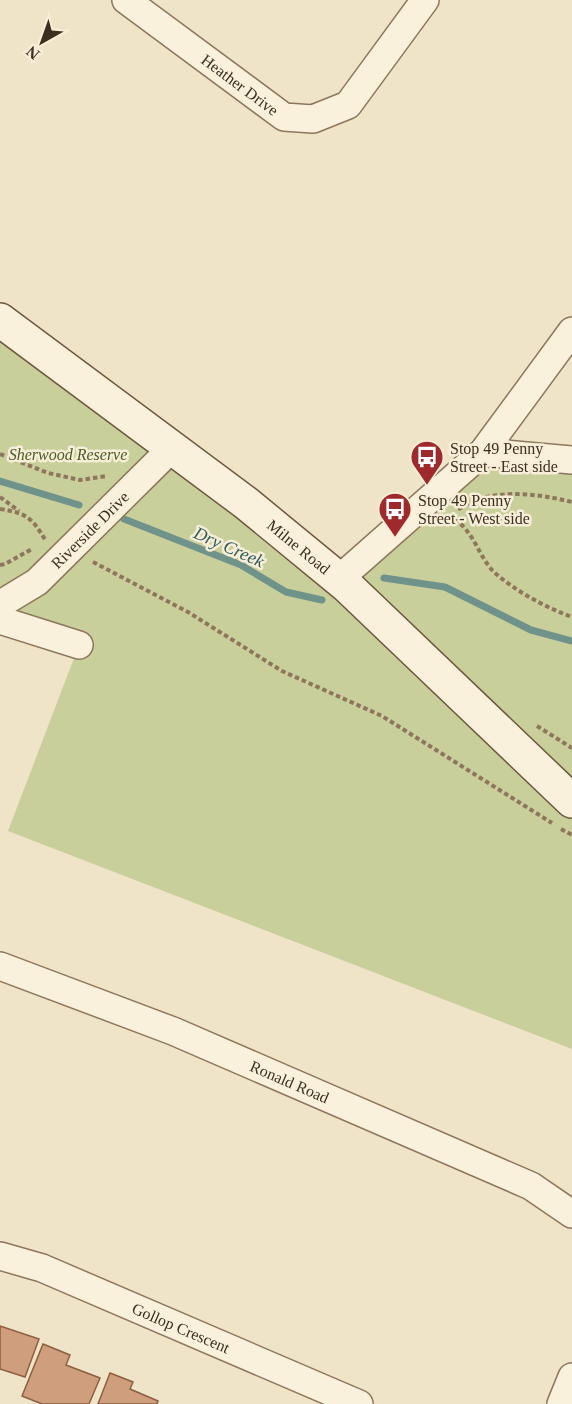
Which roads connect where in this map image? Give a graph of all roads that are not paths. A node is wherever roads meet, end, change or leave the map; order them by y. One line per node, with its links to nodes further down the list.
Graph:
1 (126, 0): 2 (street, Heather Drive)
2 (425, 0)
3 (0, 320): 5 (main road, Milne Road)
4 (572, 331): 6 (street)
5 (173, 447): 8 (main road, Milne Road); 9 (street, Riverside Drive)
6 (483, 452): 7 (street); 8 (street)
7 (572, 460)
8 (339, 579): 12 (main road, Milne Road)
9 (0, 603)
10 (0, 620): 11 (street)
11 (79, 645)
12 (572, 801)
13 (0, 966): 14 (street, Ronald Road)
14 (572, 1214)
15 (0, 1256): 17 (street, Gollop Crescent)
16 (572, 1377): 18 (street)
17 (359, 1404)
18 (561, 1404)

